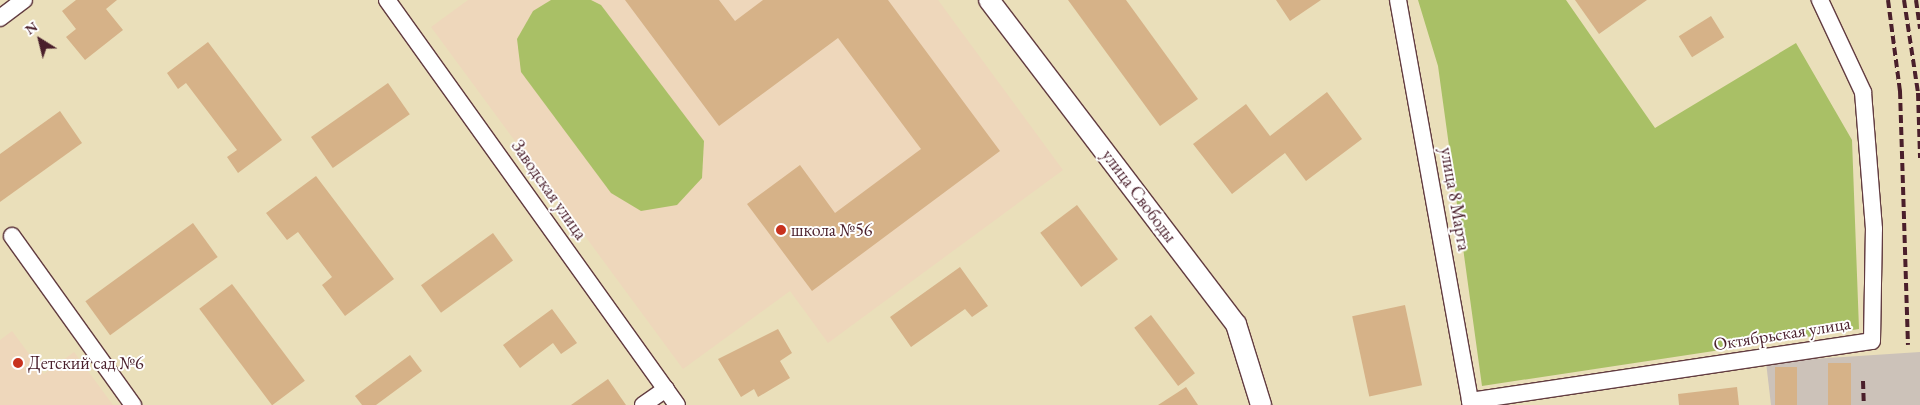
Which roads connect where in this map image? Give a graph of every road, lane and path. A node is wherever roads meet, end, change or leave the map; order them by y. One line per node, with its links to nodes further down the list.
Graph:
1 (24, 0): 6 (street)
2 (387, 0): 8 (street, Заводская улица)
3 (988, 0): 9 (street, улица Свободы)
4 (1398, 0): 10 (street, улица 8 Марта)
5 (1820, 0): 10 (street, Октябрьская улица)
6 (0, 18)
7 (12, 236): 11 (street)
8 (666, 389): 12 (street); 13 (street, Заводская улица)
9 (1262, 403)
10 (1470, 403)
11 (133, 405)
12 (643, 405)
13 (677, 405)

